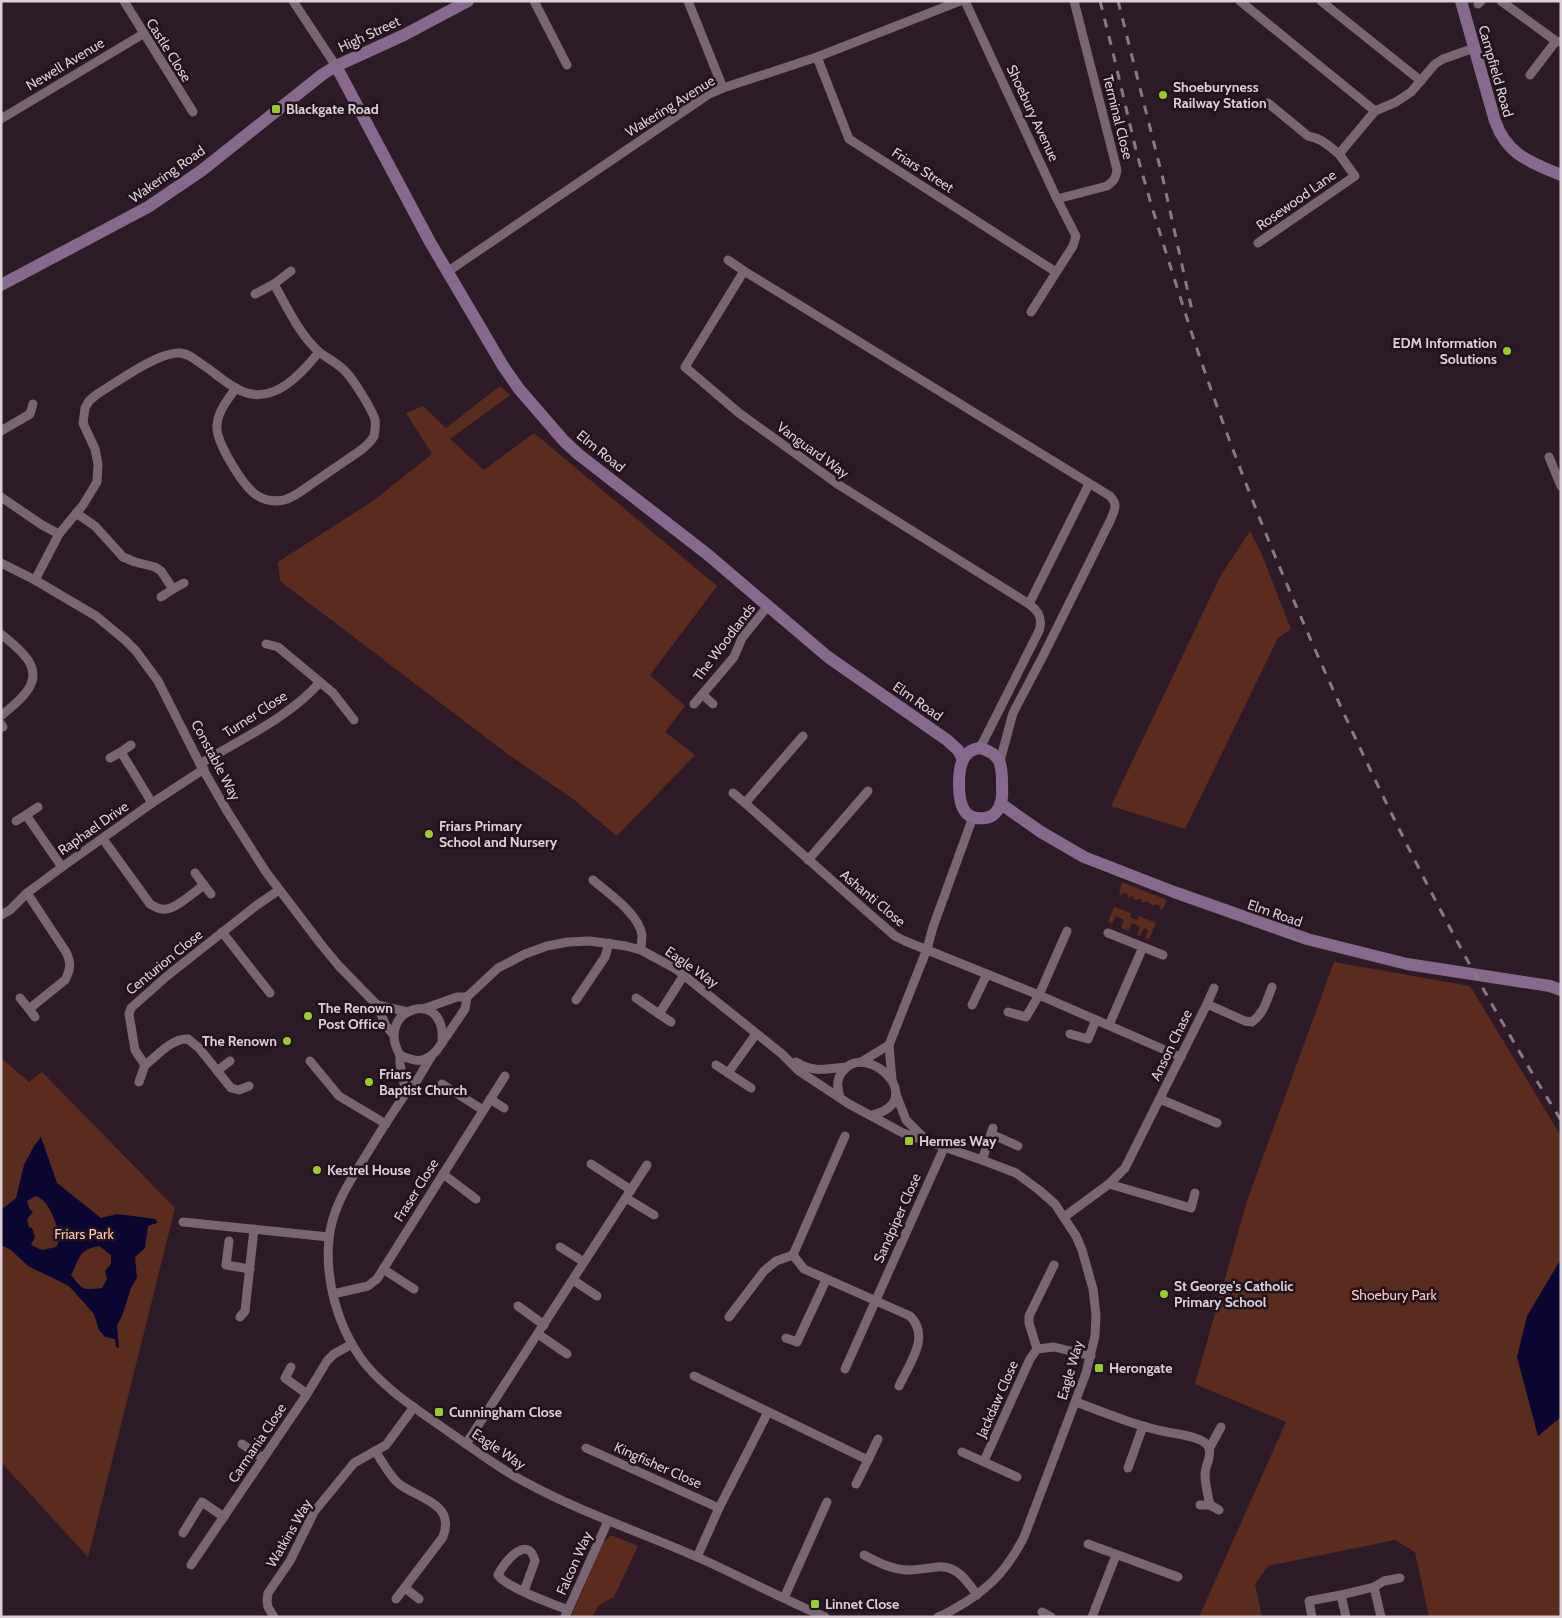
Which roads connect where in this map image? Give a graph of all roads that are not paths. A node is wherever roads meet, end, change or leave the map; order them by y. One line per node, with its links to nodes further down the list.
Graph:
1 (124, 1): 13 (street, Castle Close)
2 (293, 1): 18 (street)
3 (468, 1): 18 (street, High Street)
4 (534, 1): 17 (street)
5 (688, 1): 21 (street)
6 (960, 1): 16 (street, Wakering Avenue)
7 (966, 1): 28 (street, Shoebury Avenue)
8 (1074, 1): 28 (street, Terminal Close)
9 (1240, 1): 24 (street)
10 (1321, 1): 20 (street)
11 (1461, 1): 15 (street, Campfield Road)
12 (1501, 1): 14 (street)
13 (143, 34): 23 (street, Castle Close); 25 (street, Newell Avenue)
14 (1558, 42): 19 (street)
15 (1474, 48): 20 (street, Rosewood Lane); 27 (street, Campfield Road)
16 (816, 57): 21 (street, Wakering Avenue); 34 (street, Friars Street)
17 (567, 65)
18 (336, 66): 33 (street, Elm Road); 36 (street, Wakering Road)
19 (1530, 76)
20 (1421, 81): 24 (street, Rosewood Lane)
21 (723, 88): 33 (street, Wakering Avenue)
22 (1268, 103): 26 (street)
23 (192, 112)
24 (1375, 112): 26 (street, Rosewood Lane)
25 (1, 119)
26 (1339, 154): 29 (street, Rosewood Lane)
27 (1561, 175)
28 (1057, 199): 34 (street, Shoebury Avenue)
29 (1258, 243)
30 (728, 260): 32 (street)
31 (291, 271): 35 (street)
32 (744, 271): 44 (street); 54 (street, Vanguard Way)
33 (447, 272): 55 (street, Elm Road)
34 (1056, 272): 38 (street)
35 (274, 284): 37 (street); 39 (street)
36 (1, 285)
37 (254, 294)
38 (1031, 312)
39 (319, 352): 40 (street); 40 (street)
40 (236, 388): 47 (street)
41 (33, 404): 42 (street)
42 (1, 431)
43 (1549, 457): 45 (street)
44 (1089, 484): 54 (street); 59 (street)
45 (1561, 486)
46 (1, 496): 48 (street)
47 (76, 513): 48 (street); 52 (street)
48 (59, 534): 50 (street)
49 (1, 562): 50 (street, Constable Way)
50 (35, 580): 73 (street, Constable Way)
51 (184, 583): 52 (street)
52 (173, 589): 53 (street)
53 (161, 597)
54 (1029, 604): 58 (street)
55 (768, 606): 61 (street, The Woodlands); 71 (street, Elm Road)
56 (1, 634): 64 (street)
57 (266, 644): 60 (street)
58 (1030, 648): 59 (street); 68 (street)
59 (1043, 656): 72 (street)
60 (320, 682): 65 (street); 73 (street, Turner Close)
61 (702, 694): 62 (street, The Woodlands); 63 (street, The Woodlands)
62 (694, 704)
63 (714, 704)
64 (1, 716)
65 (354, 720)
66 (803, 736): 76 (street)
67 (131, 745): 69 (street)
68 (980, 748): 71 (street); 72 (street)
69 (121, 752): 70 (street); 77 (street)
70 (110, 758)
71 (963, 759): 81 (street)
72 (1000, 762): 78 (street)
73 (202, 766): 77 (street, Raphael Drive); 89 (street, Constable Way)
74 (868, 791): 84 (street)
75 (733, 793): 76 (street, Ashanti Close)
76 (745, 803): 84 (street, Ashanti Close)
77 (152, 804): 83 (street, Raphael Drive)
78 (1001, 804): 81 (street); 105 (street, Elm Road)
79 (38, 807): 80 (street)
80 (26, 815): 82 (street); 85 (street)
81 (973, 817): 98 (street)
82 (16, 821)
83 (103, 839): 85 (street, Raphael Drive); 88 (street)
84 (808, 860): 98 (street, Ashanti Close)
85 (62, 867): 90 (street, Raphael Drive)
86 (195, 873): 88 (street)
87 (593, 880): 99 (street)
88 (204, 885): 91 (street)
89 (279, 890): 94 (street, Centurion Close); 113 (street, Constable Way)
90 (27, 893): 92 (street, Raphael Drive); 115 (street)
91 (211, 894)
92 (1, 915)
93 (1067, 930): 107 (street)
94 (222, 932): 106 (street); 136 (street, Centurion Close)
95 (1108, 933): 97 (street)
96 (609, 943): 99 (street, Eagle Way); 108 (street, Eagle Way); 111 (street)
97 (1143, 947): 100 (street); 123 (street)
98 (927, 949): 101 (street, Ashanti Close); 128 (street)
99 (641, 950): 102 (street, Eagle Way)
100 (1163, 955)
101 (987, 974): 107 (street, Ashanti Close); 114 (street)
102 (684, 975): 119 (street); 125 (street, Eagle Way)
103 (1272, 987): 112 (street, Anson Chase)
104 (1214, 988): 112 (street)
105 (1555, 988)
106 (270, 994)
107 (1039, 995): 118 (street); 121 (street, Ashanti Close)
108 (467, 997): 116 (street); 127 (street, Eagle Way)
109 (20, 998): 115 (street)
110 (636, 998): 119 (street)
111 (576, 1000)
112 (1207, 1004): 132 (street, Anson Chase)
113 (377, 1005): 117 (street); 124 (street, Constable Way)
114 (972, 1005)
115 (29, 1009): 120 (street)
116 (423, 1009): 117 (street); 127 (street)
117 (408, 1012): 124 (street)
118 (1008, 1012)
119 (659, 1014): 122 (street)
120 (35, 1017)
121 (1096, 1020): 123 (street, Ashanti Close); 126 (street)
122 (671, 1022)
123 (1109, 1025): 132 (street, Ashanti Close)
124 (393, 1034): 130 (street)
125 (756, 1034): 129 (street, Eagle Way); 140 (street)
126 (1070, 1034)
127 (442, 1042): 131 (street)
128 (889, 1045): 135 (street); 142 (street)
129 (782, 1054): 138 (street, Eagle Way); 149 (street, Eagle Way)
130 (400, 1055): 131 (street); 147 (street)
131 (432, 1056): 147 (street, Eagle Way)
132 (1181, 1057): 150 (street, Anson Chase)
133 (230, 1061): 139 (street)
134 (310, 1062): 156 (street)
135 (861, 1062): 138 (street); 142 (street)
136 (144, 1065): 139 (street); 143 (street)
137 (716, 1065): 140 (street)
138 (846, 1067): 149 (street)
139 (217, 1071): 145 (street)
140 (728, 1073): 146 (street)
141 (505, 1076): 151 (street, Fraser Close)
142 (892, 1080): 148 (street)
143 (139, 1082)
144 (442, 1084): 153 (street)
145 (249, 1086)
146 (751, 1088)
147 (406, 1092): 156 (street, Eagle Way)
148 (896, 1094): 154 (street); 158 (street, Eagle Way)
149 (840, 1097): 154 (street)
150 (1160, 1099): 155 (street, Anson Chase); 165 (street, Anson Chase)
151 (490, 1100): 152 (street); 153 (street, Fraser Close)
152 (504, 1108)
153 (483, 1110): 164 (street, Fraser Close)
154 (872, 1115): 158 (street, Eagle Way)
155 (1217, 1123)
156 (386, 1124): 173 (street, Eagle Way)
157 (845, 1136): 176 (street)
158 (928, 1141): 160 (street, Eagle Way)
159 (1018, 1146): 161 (street)
160 (944, 1148): 161 (street, Eagle Way); 186 (street, Sandpiper Close)
161 (982, 1160): 170 (street, Eagle Way)
162 (591, 1164): 167 (street)
163 (646, 1165): 167 (street)
164 (443, 1174): 168 (street); 180 (street, Fraser Close)
165 (1109, 1184): 166 (street); 170 (street, Anson Chase)
166 (1195, 1193)
167 (629, 1194): 169 (street); 177 (street)
168 (476, 1199)
169 (654, 1215)
170 (1064, 1217): 196 (street, Eagle Way)
171 (183, 1222): 172 (street)
172 (254, 1229): 173 (street); 179 (street)
173 (329, 1237): 184 (street, Eagle Way)
174 (229, 1241): 179 (street)
175 (560, 1246): 177 (street)
176 (793, 1256): 182 (street); 189 (street)
177 (584, 1262): 181 (street)
178 (1054, 1265): 194 (street)
179 (250, 1269): 188 (street)
180 (383, 1269): 183 (street); 184 (street, Fraser Close)
181 (573, 1280): 185 (street); 190 (street)
182 (826, 1280): 186 (street); 192 (street)
183 (414, 1289)
184 (333, 1294): 193 (street, Eagle Way)
185 (596, 1296)
186 (876, 1300): 198 (street, Sandpiper Close); 200 (street)
187 (518, 1306): 190 (street)
188 (240, 1317)
189 (729, 1317)
190 (544, 1325): 191 (street)
191 (538, 1334): 195 (street); 209 (street)
192 (786, 1338)
193 (352, 1344): 201 (street, Carmania Close); 203 (street, Eagle Way)
194 (1037, 1349): 196 (street); 216 (street, Jackdaw Close)
195 (567, 1354)
196 (1091, 1356): 202 (street, Eagle Way)
197 (291, 1367): 201 (street)
198 (845, 1369)
199 (694, 1376): 204 (street)
200 (899, 1386)
201 (307, 1394): 214 (street, Carmania Close)
202 (1076, 1402): 205 (street); 238 (street, Eagle Way)
203 (414, 1407): 209 (street, Eagle Way); 212 (street, Watkins Way)
204 (768, 1412): 215 (street); 223 (street)
205 (1143, 1426): 211 (street); 217 (street)
206 (1221, 1427): 211 (street)
207 (878, 1439): 215 (street)
208 (242, 1444): 214 (street)
209 (466, 1444): 226 (street, Eagle Way)
210 (586, 1448): 223 (street, Kingfisher Close)
211 (1209, 1448): 222 (street)
212 (375, 1451): 236 (street); 245 (street, Watkins Way)
213 (962, 1452): 216 (street)
214 (263, 1458): 225 (street, Carmania Close)
215 (868, 1460): 219 (street)
216 (984, 1461): 218 (street)
217 (1128, 1468)
218 (1017, 1477)
219 (856, 1484)
220 (828, 1502): 240 (street)
221 (1200, 1505): 222 (street)
222 (1210, 1505): 224 (street)
223 (719, 1508): 231 (street)
224 (1219, 1510)
225 (224, 1517): 227 (street); 232 (street, Carmania Close)
226 (608, 1521): 231 (street, Eagle Way); 244 (street, Falcon Way)
227 (182, 1533)
228 (1088, 1544): 229 (street)
229 (1116, 1555): 233 (street); 249 (street)
230 (864, 1556): 238 (street)
231 (697, 1557): 240 (street, Eagle Way)
232 (191, 1565)
233 (1178, 1577)
234 (1400, 1578): 235 (street)
235 (1374, 1587): 239 (street); 252 (street)
236 (405, 1588): 241 (street); 242 (street)
237 (524, 1591): 237 (street); 244 (street)
238 (977, 1595): 247 (street, Eagle Way)
239 (1341, 1595): 250 (street); 251 (street)
240 (784, 1598): 246 (street, Eagle Way)
241 (396, 1599)
242 (419, 1599)
243 (1042, 1612): 248 (street)
244 (566, 1613)
245 (274, 1617)
246 (825, 1617)
247 (938, 1617)
248 (1051, 1617)
249 (1092, 1617)
250 (1312, 1617)
251 (1346, 1617)
252 (1381, 1617)

